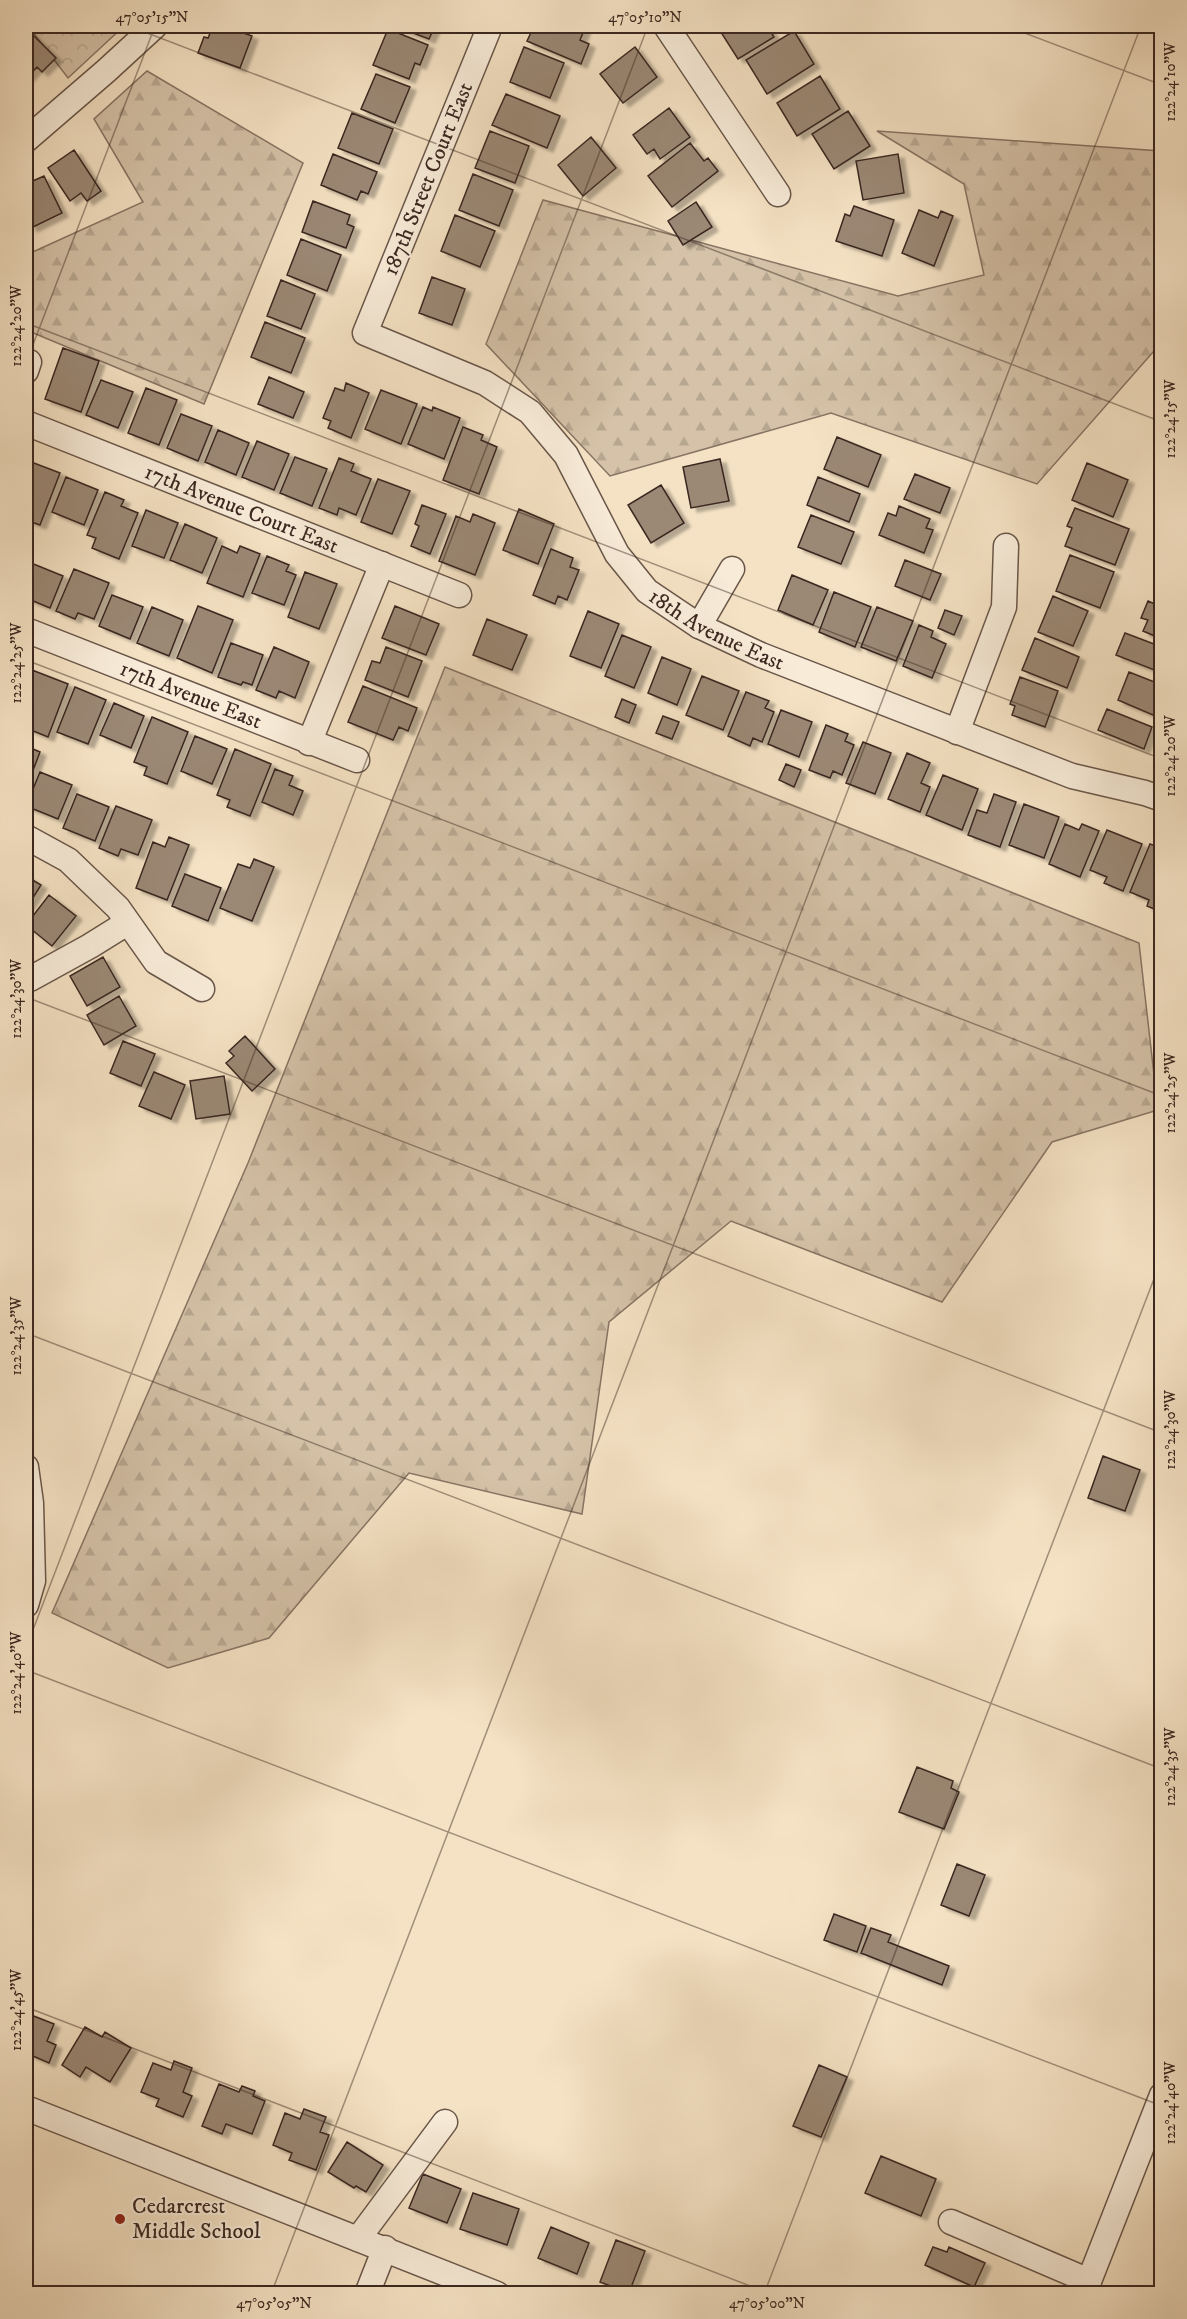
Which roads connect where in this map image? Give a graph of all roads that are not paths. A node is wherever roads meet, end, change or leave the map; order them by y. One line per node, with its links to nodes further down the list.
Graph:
1 (154, 26): 4 (street)
2 (490, 26): 6 (street, 187th Street Court East)
3 (666, 26): 5 (street)
4 (26, 140)
5 (778, 194)
6 (365, 333): 12 (street, 18th Avenue East)
7 (26, 423): 9 (street, 17th Avenue Court East)
8 (1006, 546): 14 (street)
9 (382, 564): 11 (street, 17th Avenue Court East); 15 (street)
10 (732, 569): 12 (street)
11 (459, 595)
12 (699, 626): 14 (street, 18th Avenue East)
13 (26, 630): 15 (street, 17th Avenue East)
14 (957, 732): 17 (street, 18th Avenue East)
15 (309, 743): 16 (street, 17th Avenue East)
16 (357, 760)
17 (1161, 799)
18 (26, 837): 19 (street)
19 (128, 922): 20 (street); 21 (street)
20 (30, 979)
21 (202, 989)
22 (26, 1467): 23 (street)
23 (26, 1605)
24 (1161, 2096): 30 (street)
25 (26, 2108): 28 (street)
26 (445, 2122): 28 (street)
27 (951, 2222): 30 (street)
28 (358, 2239): 29 (street)
29 (385, 2248): 31 (street); 32 (street)
30 (1086, 2287)
31 (491, 2292)
32 (367, 2294)

